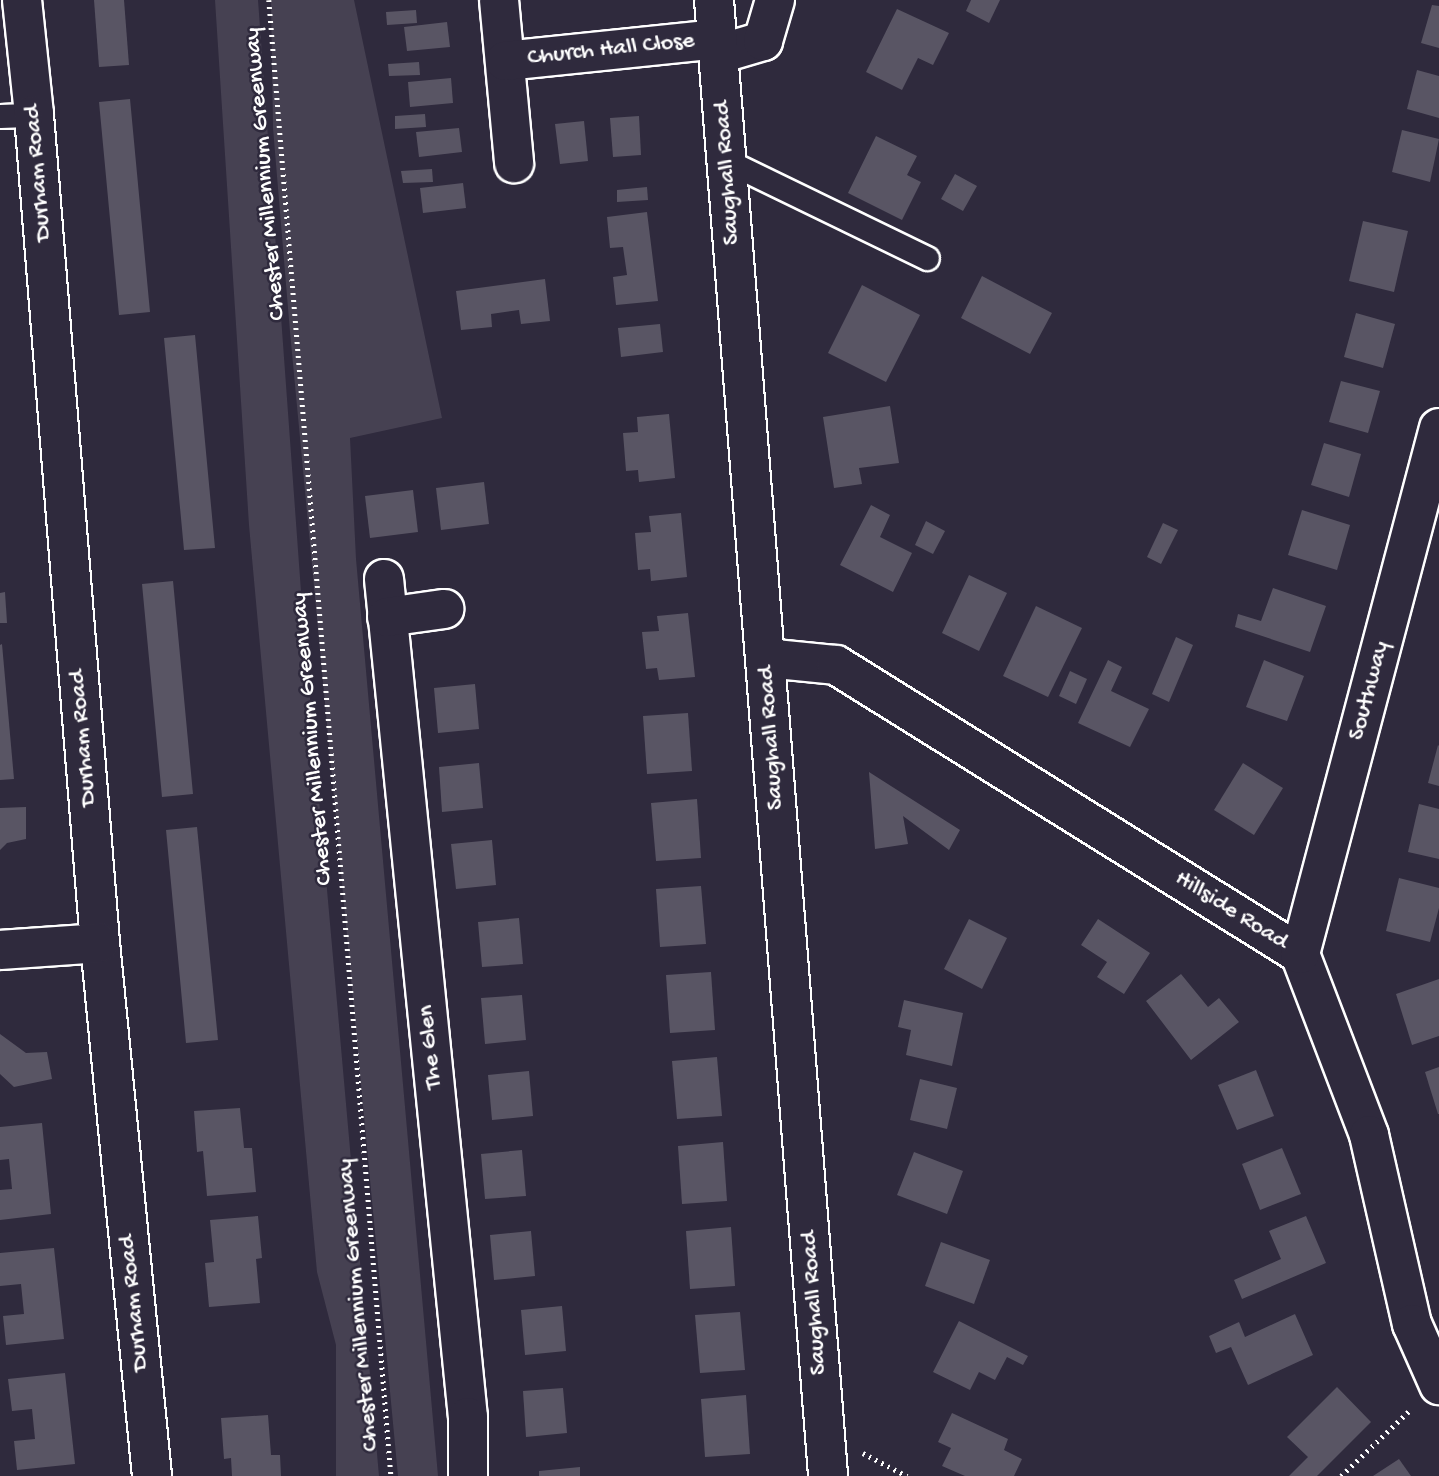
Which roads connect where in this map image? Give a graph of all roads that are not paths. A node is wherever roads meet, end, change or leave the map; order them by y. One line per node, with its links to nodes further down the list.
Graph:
1 (22, 0): 7 (street, Durham Road)
2 (499, 0): 6 (street, Church Hall Close)
3 (713, 0): 5 (street, Saughall Road)
4 (775, 0): 5 (street, Church Hall Close)
5 (718, 46): 6 (street, Church Hall Close); 8 (street, Saughall Road)
6 (505, 61): 9 (street, Church Hall Close)
7 (17, 116): 16 (street, Durham Road)
8 (727, 161): 10 (lane); 15 (street, Saughall Road)
9 (514, 163)
10 (927, 257)
11 (1439, 428): 18 (street, Southway)
12 (384, 579): 14 (street, The Glen)
13 (444, 610): 14 (street)
14 (387, 617): 21 (street, The Glen)
15 (766, 658): 18 (street, Hillside Road); 22 (street, Saughall Road)
16 (100, 943): 17 (street); 20 (street, Durham Road)
17 (0, 950)
18 (1300, 954): 19 (street, Hillside Road)
19 (1439, 1384)
20 (152, 1476)
21 (468, 1476)
22 (828, 1476)

